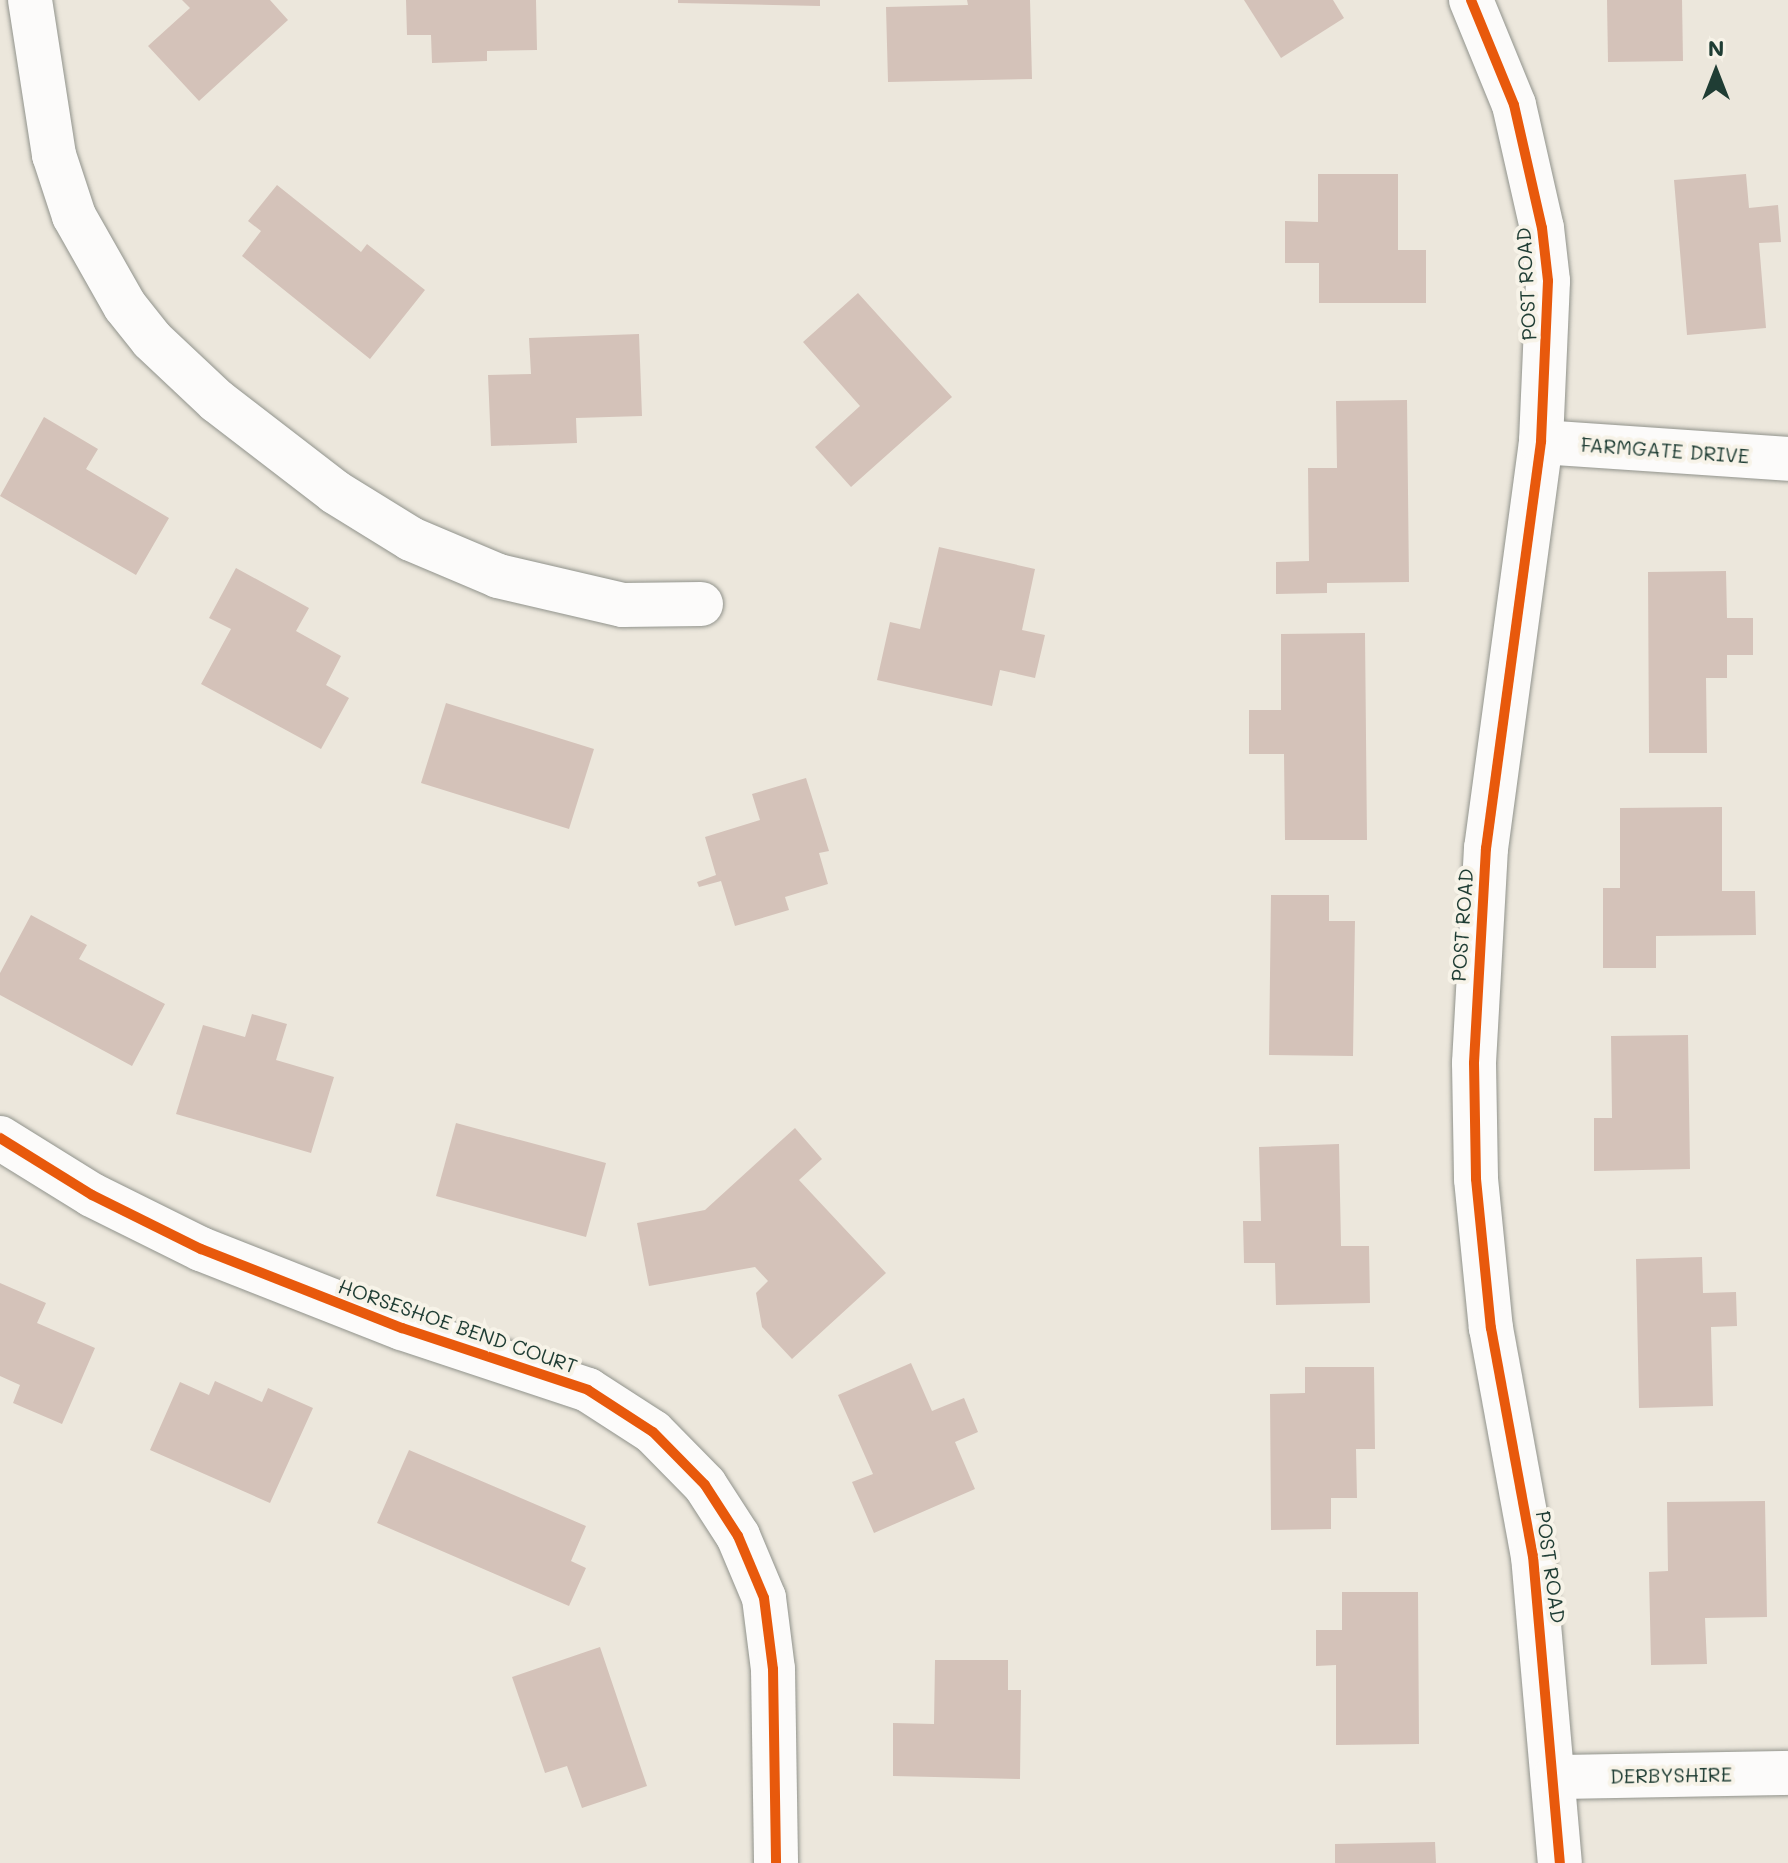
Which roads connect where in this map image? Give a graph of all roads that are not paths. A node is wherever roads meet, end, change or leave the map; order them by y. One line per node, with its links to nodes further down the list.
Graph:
1 (30, 0): 5 (street)
2 (1471, 0): 3 (street, POST ROAD)
3 (1541, 442): 4 (street, FARMGATE DRIVE); 8 (street, POST ROAD)
4 (1788, 459)
5 (701, 604)
6 (0, 1138): 9 (street, HORSESHOE BEND COURT)
7 (1788, 1773): 8 (street, DERBYSHIRE)
8 (1555, 1777): 10 (street, POST ROAD)
9 (776, 1863)
10 (1560, 1863)

